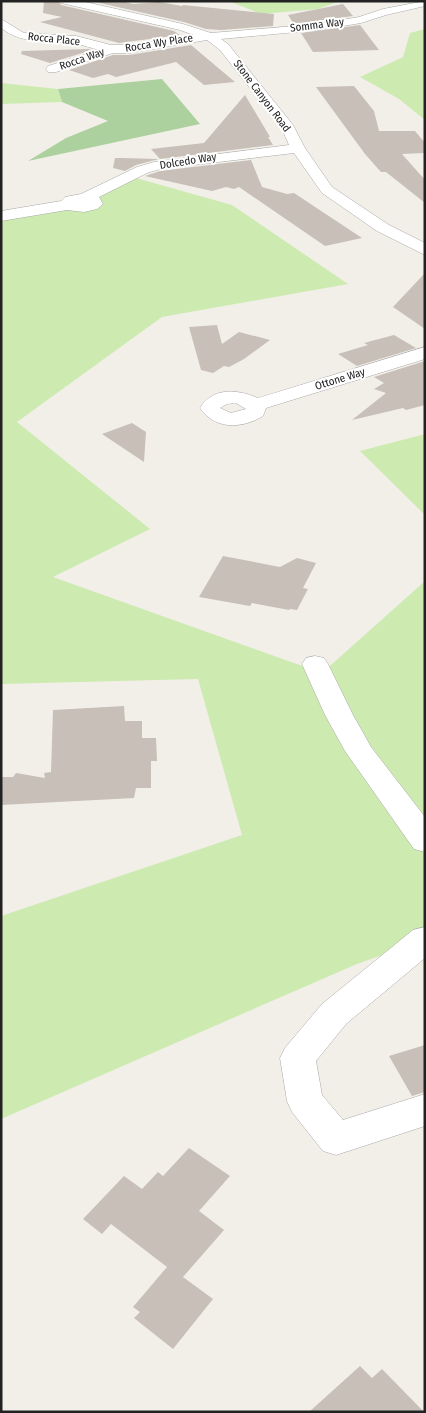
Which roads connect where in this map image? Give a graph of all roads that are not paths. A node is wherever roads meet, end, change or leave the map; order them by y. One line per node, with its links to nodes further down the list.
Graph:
1 (64, 1): 4 (street, Stone Canyon Road)
2 (425, 3): 4 (street, Somma Way)
3 (1, 22): 5 (street, Rocca Place)
4 (208, 36): 5 (street, Rocca Wy Place); 7 (street, Stone Canyon Road)
5 (111, 48): 6 (street, Rocca Way)
6 (52, 69)
7 (298, 148): 8 (street, Dolcedo Way); 9 (street, Stone Canyon Road)
8 (1, 216)
9 (425, 250)
10 (425, 353): 11 (street, Ottone Way)
11 (256, 405)
12 (315, 664): 13 (street)
13 (425, 841)
14 (425, 940): 15 (street)
15 (425, 1110)

